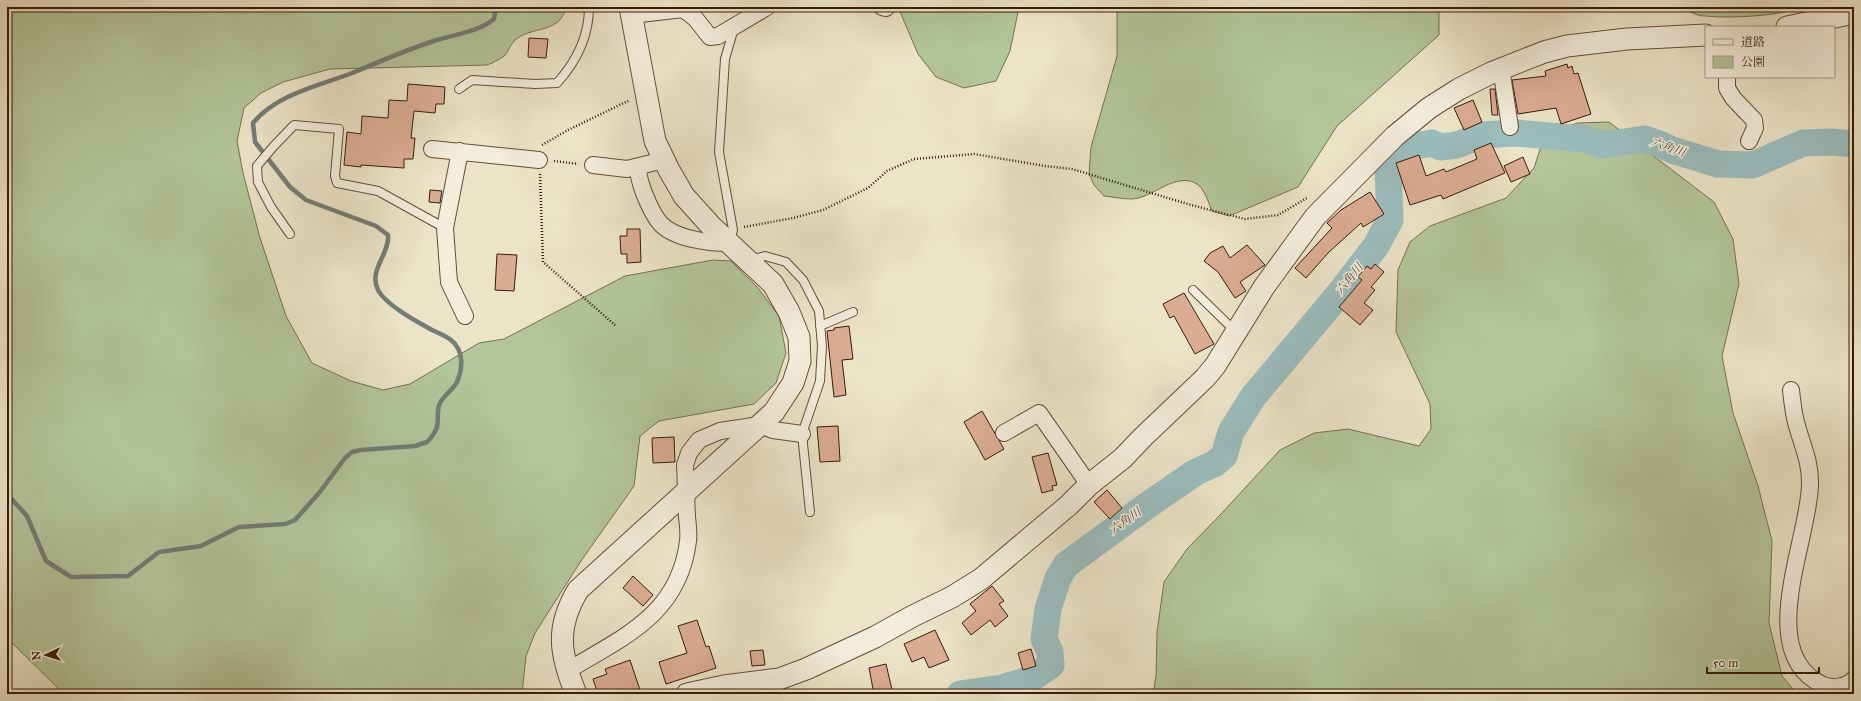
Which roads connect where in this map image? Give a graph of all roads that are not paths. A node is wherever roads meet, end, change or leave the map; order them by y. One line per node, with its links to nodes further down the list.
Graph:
1 (589, 7): 10 (lane)
2 (767, 7): 6 (street)
3 (630, 11): 6 (street); 16 (street)
4 (1854, 13): 5 (street)
5 (1792, 26)
6 (734, 27): 21 (lane)
7 (1705, 35): 8 (street)
8 (1501, 68): 11 (street); 27 (street)
9 (1727, 78): 12 (street)
10 (459, 89)
11 (1510, 127)
12 (1749, 142)
13 (432, 149): 14 (street)
14 (460, 151): 15 (street); 19 (street)
15 (539, 160)
16 (664, 160): 18 (street); 21 (street)
17 (593, 165): 18 (street)
18 (638, 167): 21 (street)
19 (446, 228): 20 (lane); 25 (street)
20 (290, 234)
21 (731, 237): 22 (street)
22 (748, 260): 26 (lane); 29 (street)
23 (1193, 290): 27 (lane)
24 (853, 312): 26 (lane)
25 (465, 316)
26 (820, 326): 31 (lane)
27 (1237, 332): 32 (street)
28 (1791, 390): 36 (street)
29 (760, 425): 31 (street); 33 (street); 33 (street)
30 (1004, 433): 32 (street)
31 (802, 434): 34 (lane)
32 (1089, 485): 37 (street)
33 (686, 491): 35 (street); 35 (street)
34 (810, 512)
35 (567, 671): 38 (street)
36 (1854, 679)
37 (779, 686): 39 (street)
38 (576, 694)
39 (687, 694)

